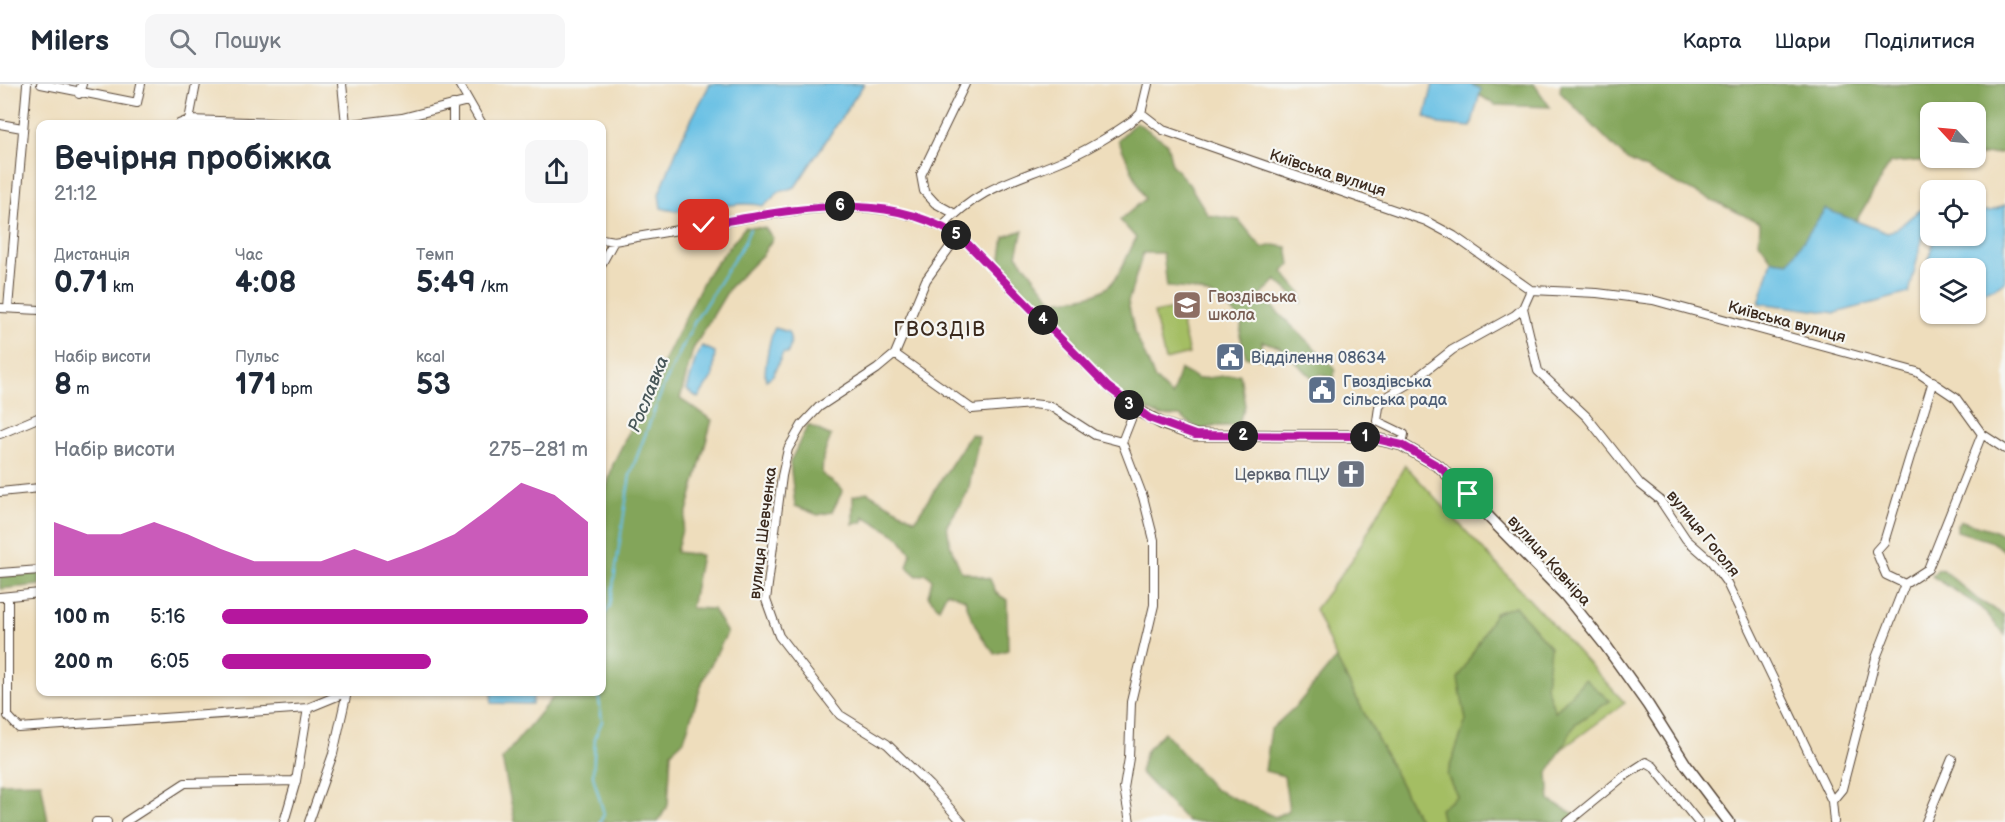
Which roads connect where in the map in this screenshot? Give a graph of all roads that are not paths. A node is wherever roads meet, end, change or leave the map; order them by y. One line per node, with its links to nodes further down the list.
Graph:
1 (27, 84): 20 (street)
2 (41, 84): 10 (street)
3 (82, 84): 10 (street)
4 (141, 84): 10 (street)
5 (196, 84): 14 (street)
6 (342, 84): 15 (street)
7 (459, 84): 11 (street)
8 (965, 84): 21 (street)
9 (1148, 84): 13 (street)
10 (80, 94)
11 (468, 101): 12 (street); 18 (street)
12 (453, 104): 16 (street); 17 (street)
13 (1141, 113): 21 (street); 27 (street, Київська вулиця)
14 (189, 120)
15 (346, 120)
16 (385, 120)
17 (453, 120)
18 (480, 120)
19 (0, 124): 20 (street)
20 (22, 128): 28 (street)
21 (955, 214): 22 (street)
22 (942, 227): 23 (street); 25 (street)
23 (958, 236): 31 (street, вулиця Шевченка); 33 (street)
24 (606, 240): 25 (street)
25 (614, 241): 26 (street)
26 (606, 256)
27 (1531, 290): 29 (street); 32 (street, Київська вулиця)
28 (4, 308): 30 (street)
29 (1523, 308): 38 (street); 52 (street, вулиця Гоголя)
30 (36, 310)
31 (895, 354): 37 (street); 60 (street, вулиця Шевченка)
32 (1933, 381): 36 (street, Київська вулиця); 44 (street)
33 (1136, 409): 37 (street); 38 (street, вулиця Ковніра)
34 (36, 419): 35 (street)
35 (0, 434)
36 (1982, 434): 39 (street, Київська вулиця); 44 (street)
37 (1122, 442): 61 (street)
38 (1402, 445): 64 (street, вулиця Ковніра)
39 (2005, 449)
40 (36, 488): 41 (street)
41 (0, 492)
42 (36, 570): 43 (street)
43 (0, 573)
44 (1905, 584): 52 (street)
45 (36, 593): 46 (street)
46 (4, 597): 49 (street)
47 (337, 696): 49 (street)
48 (346, 696): 59 (street)
49 (308, 708): 51 (street)
50 (1952, 759): 66 (street)
51 (296, 781): 53 (street); 58 (street)
52 (1832, 801): 65 (street, вулиця Гоголя)
53 (147, 810): 56 (street); 57 (street)
54 (96, 822): 55 (street)
55 (106, 822)
56 (125, 822)
57 (148, 822)
58 (284, 822)
59 (309, 822)
60 (962, 822)
61 (1130, 822)
62 (1569, 822): 63 (street)
63 (1698, 822)
64 (1729, 822)
65 (1834, 822)
66 (1926, 822)

